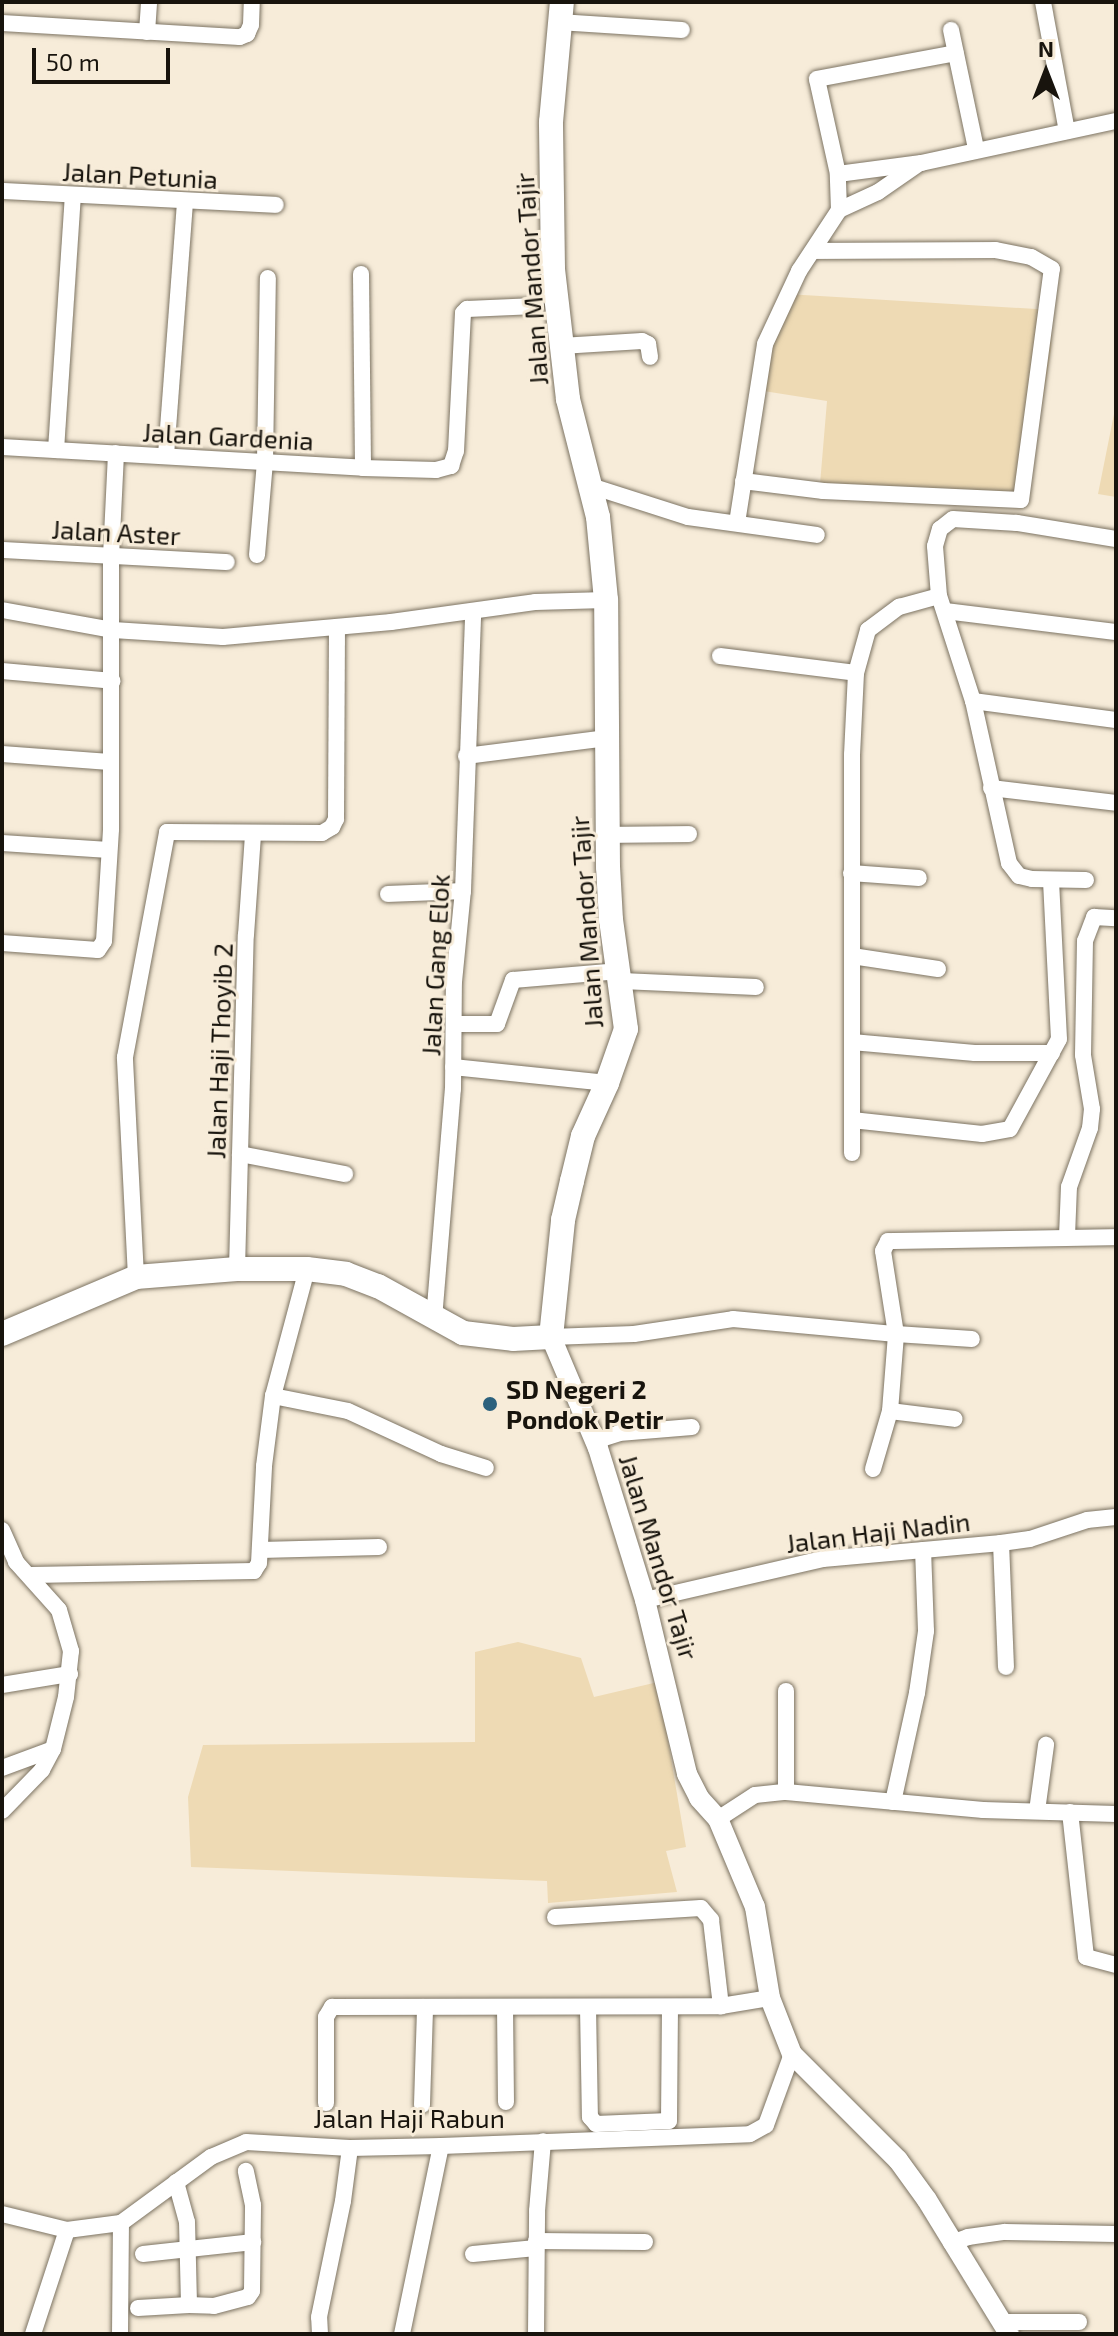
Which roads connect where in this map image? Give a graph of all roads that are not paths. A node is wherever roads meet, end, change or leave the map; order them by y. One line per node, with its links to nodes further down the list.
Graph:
1 (149, 2): 8 (street)
2 (252, 2): 8 (street)
3 (1043, 2): 11 (street)
4 (561, 12): 6 (street); 24 (main road, Jalan Mandor Tajir)
5 (2, 23): 8 (street)
6 (682, 30)
7 (951, 30): 9 (street)
8 (147, 32)
9 (956, 53): 12 (street); 14 (street)
10 (1116, 121): 11 (street)
11 (1067, 131): 12 (street)
12 (976, 149): 13 (street)
13 (921, 163): 14 (street); 19 (street)
14 (838, 174): 19 (street)
15 (2, 191): 16 (street, Jalan Petunia)
16 (73, 197): 17 (street, Jalan Petunia); 27 (street)
17 (185, 202): 18 (street, Jalan Petunia); 29 (street)
18 (276, 205)
19 (839, 210): 20 (street)
20 (813, 251): 32 (street); 32 (street)
21 (361, 274): 31 (street)
22 (268, 278): 30 (street)
23 (536, 306): 31 (street, Jalan Gardenia)
24 (561, 346): 25 (street); 33 (main road, Jalan Mandor Tajir)
25 (650, 357)
26 (2, 447): 27 (street, Jalan Gardenia)
27 (56, 450): 28 (street, Jalan Gardenia)
28 (116, 453): 29 (street, Jalan Gardenia); 39 (street)
29 (166, 455): 30 (street, Jalan Gardenia)
30 (265, 461): 31 (street, Jalan Gardenia); 38 (street)
31 (363, 468)
32 (743, 481): 34 (street)
33 (591, 486): 34 (street); 41 (main road, Jalan Mandor Tajir)
34 (737, 523): 35 (street)
35 (817, 535)
36 (1116, 539): 42 (street)
37 (2, 550): 39 (street, Jalan Aster)
38 (257, 555)
39 (111, 556): 40 (street, Jalan Aster); 46 (street)
40 (227, 562)
41 (606, 600): 44 (street); 54 (main road, Jalan Mandor Tajir)
42 (942, 603): 47 (street); 50 (street); 52 (street)
43 (2, 610): 46 (street)
44 (473, 612): 45 (street); 56 (street, Jalan Gang Elok)
45 (337, 627): 46 (street); 61 (street)
46 (113, 630): 51 (street)
47 (1116, 632)
48 (720, 656): 50 (street)
49 (2, 671): 51 (street)
50 (856, 673): 65 (street)
51 (113, 681): 57 (street)
52 (973, 701): 53 (street); 58 (street)
53 (1116, 720)
54 (607, 738): 56 (street); 62 (main road, Jalan Mandor Tajir)
55 (2, 754): 57 (street)
56 (466, 756): 69 (street, Jalan Gang Elok)
57 (110, 762): 64 (street)
58 (991, 788): 59 (street); 67 (street)
59 (1116, 803)
60 (689, 834): 62 (street)
61 (253, 835): 84 (street, Jalan Haji Thoyib 2); 90 (street)
62 (607, 835): 75 (main road, Jalan Mandor Tajir)
63 (2, 843): 64 (street)
64 (109, 850): 72 (street)
65 (851, 873): 66 (street); 73 (street)
66 (919, 878)
67 (1051, 880): 68 (street); 79 (street)
68 (1086, 880)
69 (463, 891): 70 (street); 77 (street, Jalan Gang Elok)
70 (388, 894)
71 (1116, 918): 86 (street)
72 (2, 943)
73 (852, 956): 74 (street); 78 (street)
74 (938, 969)
75 (621, 976): 76 (street); 77 (street); 81 (main road, Jalan Mandor Tajir)
76 (756, 987)
77 (454, 1024): 80 (street, Jalan Gang Elok)
78 (852, 1042): 79 (street); 82 (street)
79 (1052, 1053): 82 (street)
80 (453, 1067): 81 (street); 91 (street, Jalan Gang Elok)
81 (607, 1083): 94 (main road, Jalan Mandor Tajir)
82 (852, 1120): 83 (street)
83 (852, 1153)
84 (240, 1154): 85 (street); 88 (street, Jalan Haji Thoyib 2)
85 (345, 1174)
86 (1067, 1236): 87 (street); 93 (street)
87 (1116, 1237)
88 (237, 1269): 89 (main road); 90 (main road)
89 (307, 1269): 91 (main road); 96 (street)
90 (136, 1277): 92 (main road)
91 (434, 1319): 94 (main road)
92 (2, 1334)
93 (896, 1334): 94 (street); 95 (street); 97 (street)
94 (551, 1337): 100 (street, Jalan Mandor Tajir)
95 (972, 1339)
96 (273, 1396): 101 (street); 107 (street)
97 (890, 1411): 98 (street); 102 (street)
98 (955, 1419)
99 (692, 1427): 100 (street)
100 (595, 1441): 110 (street, Jalan Mandor Tajir)
101 (486, 1468)
102 (873, 1469)
103 (1116, 1517): 105 (street, Jalan Haji Nadin)
104 (2, 1530): 109 (street)
105 (1001, 1543): 108 (street, Jalan Haji Nadin); 111 (street)
106 (379, 1547): 107 (street)
107 (260, 1550): 109 (street)
108 (923, 1550): 110 (street, Jalan Haji Nadin); 119 (street)
109 (31, 1575): 112 (street)
110 (645, 1600): 124 (street, Jalan Mandor Tajir)
111 (1006, 1667)
112 (70, 1674): 113 (street); 116 (street)
113 (2, 1685)
114 (786, 1691): 118 (street)
115 (1046, 1745): 121 (street)
116 (53, 1749): 117 (street); 120 (street)
117 (2, 1768)
118 (786, 1792): 119 (street); 124 (street)
119 (893, 1802): 121 (street)
120 (2, 1811)
121 (1037, 1811): 122 (street)
122 (1070, 1812): 123 (street); 126 (street)
123 (1116, 1814)
124 (718, 1819): 127 (street, Jalan Mandor Tajir)
125 (555, 1917): 128 (street)
126 (1116, 1965)
127 (770, 1998): 128 (street); 133 (street, Jalan Mandor Tajir)
128 (721, 2006): 132 (street)
129 (425, 2007): 130 (street); 135 (street); 136 (street)
130 (505, 2007): 131 (street); 134 (street)
131 (588, 2007): 132 (street); 132 (street)
132 (670, 2007)
133 (792, 2054): 137 (street, Jalan Haji Rabun); 148 (street, Jalan Mandor Tajir)
134 (506, 2102)
135 (326, 2103)
136 (422, 2105)
137 (543, 2141): 138 (street, Jalan Haji Rabun); 149 (street)
138 (441, 2146): 139 (street, Jalan Haji Rabun); 160 (street)
139 (350, 2148): 141 (street, Jalan Haji Rabun); 159 (street)
140 (246, 2171): 146 (street)
141 (176, 2182): 143 (street, Jalan Haji Rabun); 150 (street)
142 (2, 2214): 144 (street, Jalan Haji Rabun)
143 (121, 2223): 144 (street, Jalan Haji Rabun); 158 (street)
144 (67, 2230): 157 (street)
145 (1116, 2234): 148 (street)
146 (253, 2242): 150 (street); 153 (street)
147 (645, 2242): 149 (street)
148 (951, 2243): 156 (street, Jalan Mandor Tajir)
149 (536, 2245): 152 (street); 161 (street)
150 (188, 2249): 151 (street); 153 (street)
151 (143, 2254)
152 (473, 2254)
153 (189, 2305): 154 (street)
154 (138, 2308)
155 (1079, 2322): 156 (street)
156 (1005, 2328)
157 (33, 2334)
158 (120, 2334)
159 (320, 2334)
160 (402, 2334)
161 (536, 2334)

